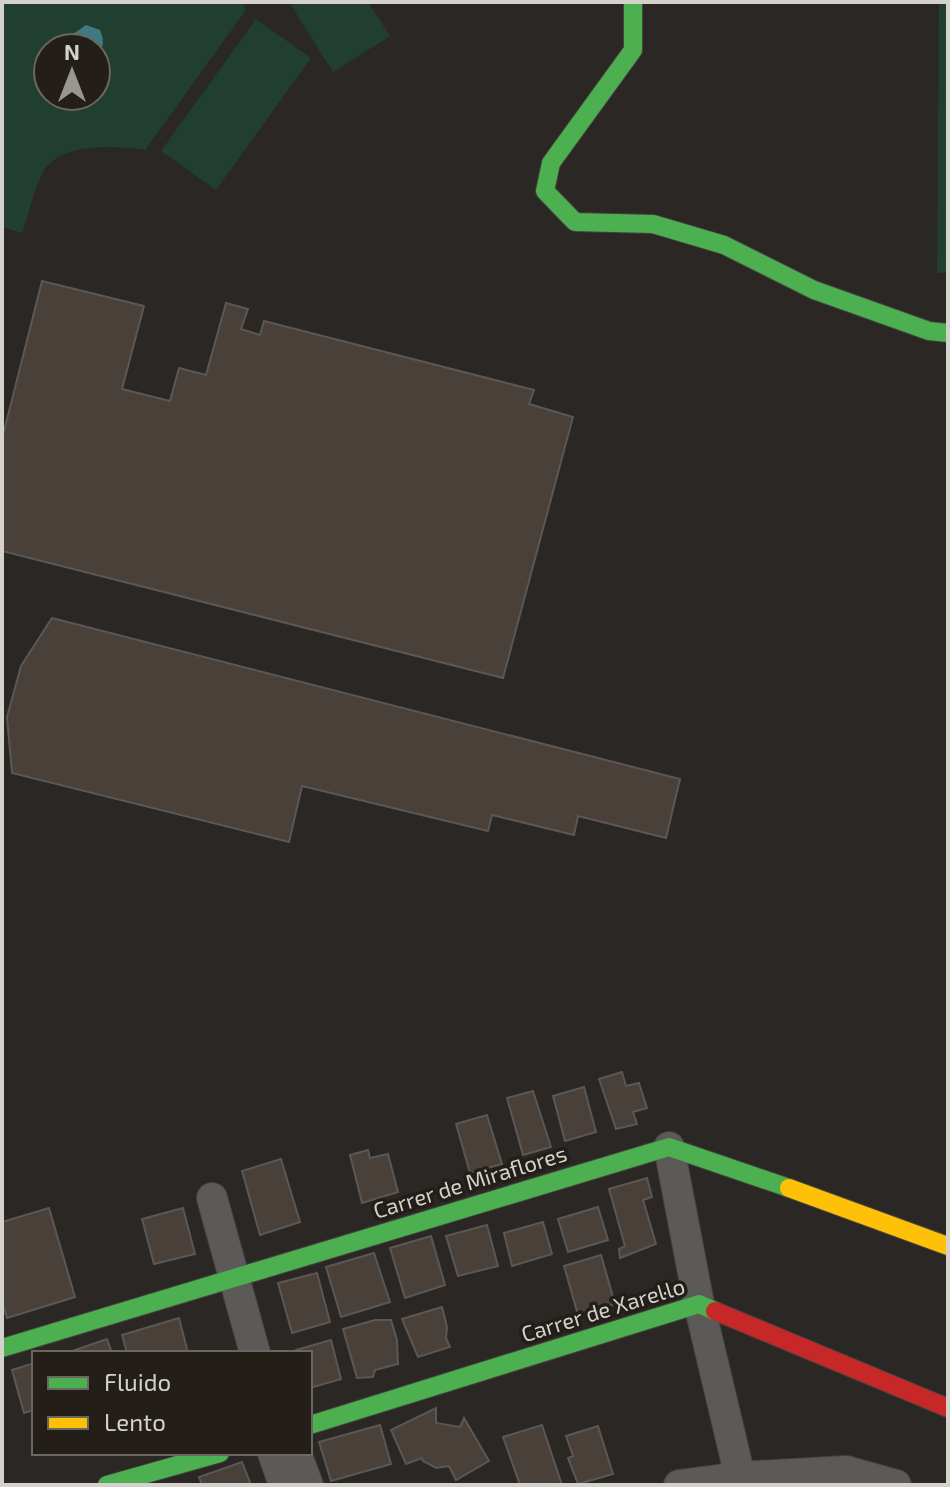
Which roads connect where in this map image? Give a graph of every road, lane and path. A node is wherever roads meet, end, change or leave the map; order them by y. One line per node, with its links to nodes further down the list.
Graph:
1 (633, 2): 2 (street)
2 (948, 333)
3 (669, 1147): 5 (street); 6 (street, Carrer de Miraflores); 7 (street)
4 (212, 1198): 6 (street)
5 (948, 1246)
6 (234, 1279): 8 (street, Carrer de Miraflores); 9 (street)
7 (699, 1304): 10 (street, Carrer de Xarel·lo); 11 (street, Carrer de Xarel·lo); 15 (street)
8 (2, 1348)
9 (254, 1351)
10 (948, 1408)
11 (312, 1424)
12 (213, 1455): 16 (street)
13 (274, 1455): 17 (street)
14 (297, 1455): 18 (street)
15 (741, 1481): 19 (street); 20 (street)
16 (107, 1485)
17 (284, 1485)
18 (308, 1485)
19 (679, 1485)
20 (896, 1485)

